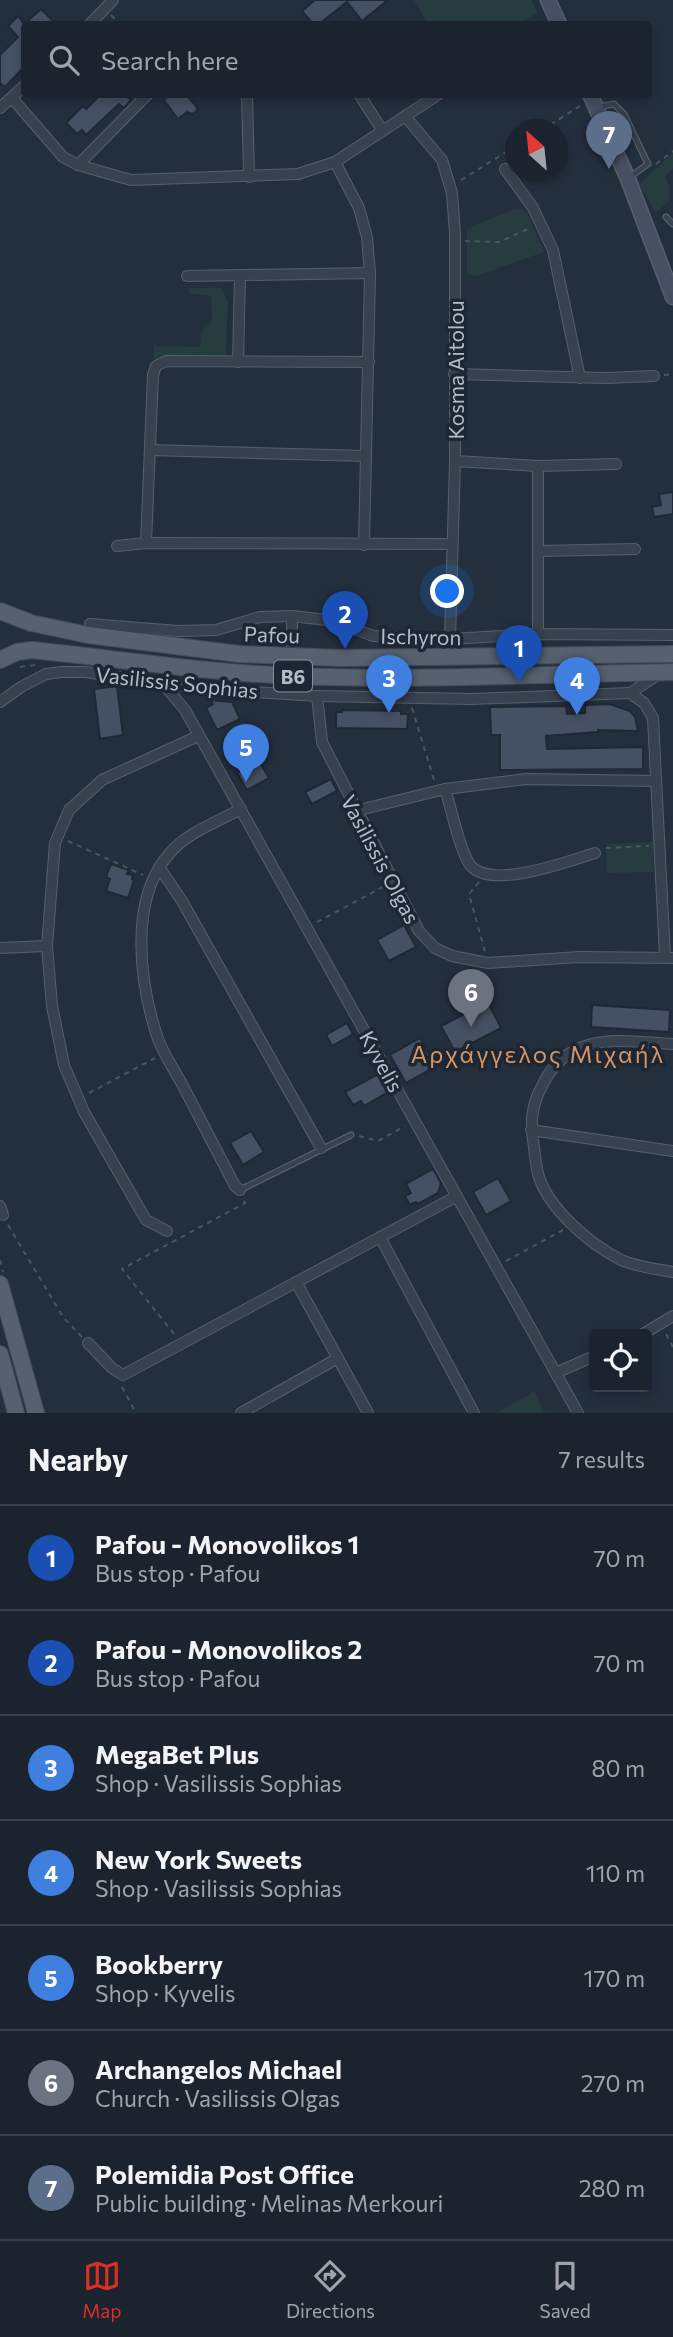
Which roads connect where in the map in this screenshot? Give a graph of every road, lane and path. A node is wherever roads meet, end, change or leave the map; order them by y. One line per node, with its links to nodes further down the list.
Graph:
1 (113, 0): 3 (street)
2 (548, 0): 6 (main road)
3 (105, 10): 4 (street); 5 (path)
4 (93, 21)
5 (117, 21)
6 (554, 21)
7 (21, 89): 8 (street)
8 (12, 98): 14 (street); 22 (street)
9 (144, 98): 22 (street)
10 (247, 98): 23 (street)
11 (362, 98): 17 (street)
12 (433, 98): 15 (street)
13 (592, 101): 16 (path); 21 (lane); 24 (main road)
14 (0, 108)
15 (405, 116): 17 (street); 26 (street, Kosma Aitolou)
16 (561, 119)
17 (382, 130): 20 (street)
18 (673, 151): 21 (path)
19 (505, 153): 26 (path)
20 (335, 162): 23 (street); 31 (street)
21 (648, 164): 24 (lane)
22 (78, 165): 23 (street)
23 (249, 177)
24 (628, 179): 32 (main road)
25 (514, 182): 28 (street)
26 (451, 186): 30 (street, Kosma Aitolou)
27 (666, 217): 29 (lane)
28 (541, 224): 30 (path); 40 (street)
29 (673, 225)
30 (455, 241): 38 (street, Kosma Aitolou)
31 (370, 273): 33 (street); 37 (street)
32 (669, 273): 35 (main road)
33 (240, 275): 34 (street); 36 (street)
34 (187, 276)
35 (673, 297)
36 (238, 362): 37 (street); 41 (street)
37 (369, 362): 42 (street)
38 (454, 374): 40 (street); 43 (street, Kosma Aitolou)
39 (654, 376): 40 (street)
40 (580, 378)
41 (150, 450): 42 (street); 46 (street)
42 (366, 456): 48 (street)
43 (454, 461): 45 (street); 47 (street, Kosma Aitolou)
44 (616, 464): 45 (street)
45 (538, 466): 51 (street)
46 (146, 543): 48 (street); 49 (street)
47 (451, 544): 48 (street); 57 (street, Kosma Aitolou)
48 (364, 545)
49 (117, 546)
50 (635, 550): 51 (street)
51 (539, 551): 55 (street)
52 (0, 611): 59 (main road, Pafou / B6)
53 (292, 616): 54 (street, Ischyron); 57 (street, Ischyron); 59 (street)
54 (89, 624)
55 (538, 634): 56 (street, Ischyron); 57 (street, Ischyron)
56 (673, 635)
57 (450, 639)
58 (673, 654): 59 (main road, Pafou / B6)
59 (292, 656)
60 (0, 660): 61 (main road, Pafou / B6)
61 (124, 661): 62 (main road, Pafou / B6); 63 (street)
62 (668, 672): 66 (street)
63 (139, 680): 64 (street, Vasilissis Sophias); 69 (street, Vasilissis Sophias)
64 (164, 685): 65 (street, Vasilissis Sophias); 70 (street, Kyvelis)
65 (194, 688): 67 (street, Vasilissis Sophias); 70 (street)
66 (630, 693): 68 (street, Vasilissis Sophias); 72 (street)
67 (317, 696): 68 (street, Vasilissis Sophias); 75 (street, Vasilissis Olgas)
68 (408, 697): 73 (path)
69 (0, 702)
70 (185, 710): 71 (street, Kyvelis)
71 (198, 736): 74 (street, Kyvelis); 76 (street)
72 (656, 781): 73 (street); 77 (street)
73 (441, 790): 75 (street); 80 (street)
74 (241, 809): 79 (street); 83 (street, Kyvelis)
75 (355, 811): 82 (street, Vasilissis Olgas)
76 (58, 836): 81 (path); 84 (street)
77 (659, 845): 78 (path); 86 (street)
78 (595, 853): 80 (street)
79 (159, 867): 81 (street); 94 (street)
80 (484, 875): 87 (path)
81 (154, 879): 89 (street)
82 (393, 882): 83 (path); 87 (street, Vasilissis Olgas)
83 (307, 928): 91 (street, Kyvelis)
84 (47, 946): 85 (street); 90 (street)
85 (0, 948)
86 (669, 957): 87 (street, Vasilissis Olgas)
87 (488, 963)
88 (673, 1044): 92 (street)
89 (165, 1053): 90 (path); 96 (street)
90 (79, 1098): 100 (street)
91 (415, 1121): 93 (path); 97 (street, Kyvelis)
92 (531, 1129): 95 (street); 99 (street)
93 (351, 1135): 94 (lane)
94 (321, 1148): 96 (lane)
95 (673, 1151)
96 (240, 1190): 110 (path)
97 (457, 1196): 101 (street); 102 (street, Kyvelis)
98 (1, 1210): 109 (path)
99 (573, 1224): 102 (path); 103 (street)
100 (167, 1231)
101 (380, 1237): 104 (street); 123 (street)
102 (496, 1266): 115 (street, Kyvelis)
103 (673, 1272)
104 (296, 1282): 110 (street); 113 (street)
105 (0, 1284): 119 (main road)
106 (673, 1316): 107 (street)
107 (661, 1324): 108 (street); 111 (path)
108 (652, 1329)
109 (88, 1343): 116 (street)
110 (182, 1343): 116 (street)
111 (673, 1347)
112 (0, 1354): 118 (main road)
113 (338, 1358): 121 (street); 122 (street)
114 (589, 1358): 115 (street)
115 (556, 1373): 124 (street, Kyvelis)
116 (123, 1375): 120 (path)
117 (0, 1398): 118 (main road)
118 (16, 1413)
119 (36, 1413)
120 (136, 1413)
121 (241, 1413)
122 (369, 1413)
123 (474, 1413)
124 (578, 1413)

